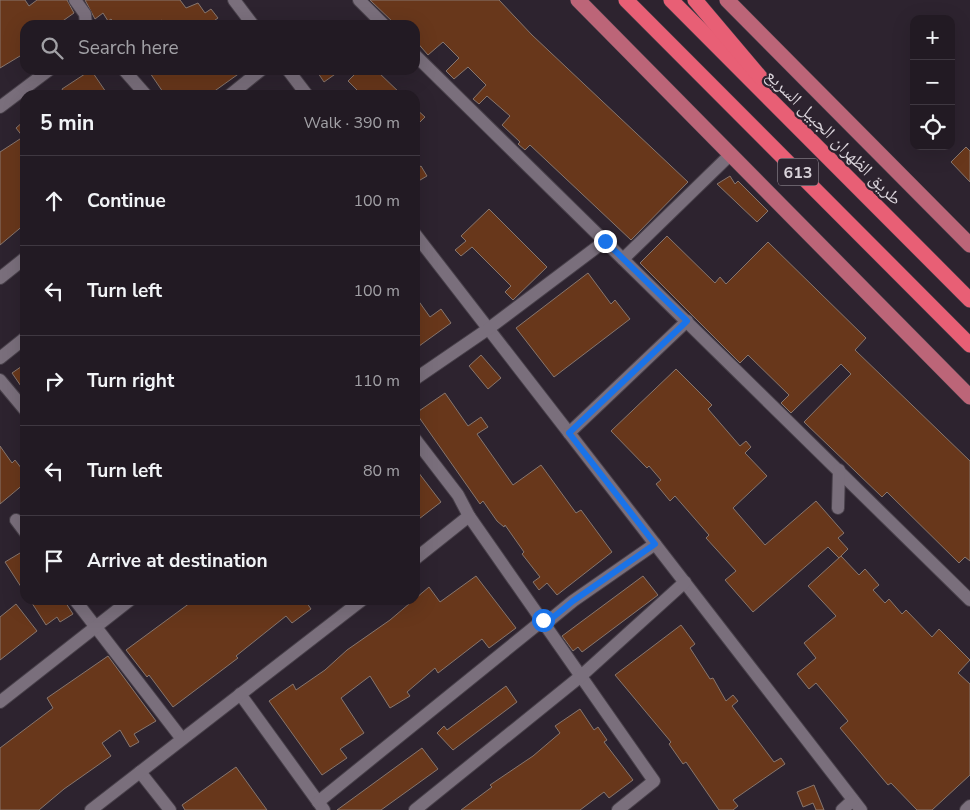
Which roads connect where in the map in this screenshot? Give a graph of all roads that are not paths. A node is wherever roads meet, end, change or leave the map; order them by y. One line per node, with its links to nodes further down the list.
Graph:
1 (75, 0): 9 (street)
2 (234, 0): 10 (street)
3 (359, 0): 11 (street)
4 (578, 0): 23 (main road)
5 (626, 0): 35 (highway, 613)
6 (671, 0): 24 (highway, طريق الظهران الجبيل السريع / 613)
7 (695, 0): 24 (highway)
8 (727, 0): 27 (main road)
9 (86, 20)
10 (249, 20)
11 (379, 20)
12 (420, 60): 26 (street)
13 (42, 75): 17 (street)
14 (128, 75): 18 (street)
15 (255, 75): 19 (street)
16 (292, 75): 20 (street)
17 (23, 90)
18 (142, 90)
19 (236, 90)
20 (303, 90)
21 (20, 92): 22 (street)
22 (0, 107)
23 (731, 154): 28 (street); 39 (main road)
24 (835, 165): 31 (highway, طريق الظهران الجبيل السريع / 613)
25 (420, 241): 33 (street)
26 (605, 241): 28 (street); 33 (street)
27 (970, 245)
28 (623, 259): 32 (street)
29 (20, 262): 30 (street)
30 (0, 278)
31 (970, 300)
32 (687, 321): 41 (street); 43 (street)
33 (488, 329): 37 (street); 41 (street)
34 (20, 342): 36 (street)
35 (970, 345)
36 (0, 358)
37 (420, 376)
38 (0, 380): 40 (street)
39 (970, 397)
40 (20, 404)
41 (569, 433): 48 (street)
42 (420, 446): 45 (street)
43 (839, 470): 44 (street); 51 (street)
44 (838, 508)
45 (469, 516): 49 (street); 55 (street)
46 (16, 520): 47 (street)
47 (20, 525)
48 (655, 544): 50 (street); 55 (street)
49 (420, 555)
50 (685, 582): 57 (street); 62 (street)
51 (970, 600)
52 (79, 605): 56 (street)
53 (124, 605): 56 (street)
54 (356, 605): 58 (street)
55 (544, 622): 57 (street); 63 (street)
56 (95, 627): 59 (street); 60 (street)
57 (581, 676): 67 (street); 68 (street)
58 (240, 694): 60 (street); 63 (street)
59 (0, 702)
60 (182, 739): 61 (street)
61 (140, 772): 65 (street); 66 (street)
62 (857, 805): 69 (street)
63 (321, 806)
64 (970, 806): 70 (street)
65 (91, 810)
66 (170, 810)
67 (415, 810)
68 (618, 810)
69 (842, 810)
70 (966, 810)

